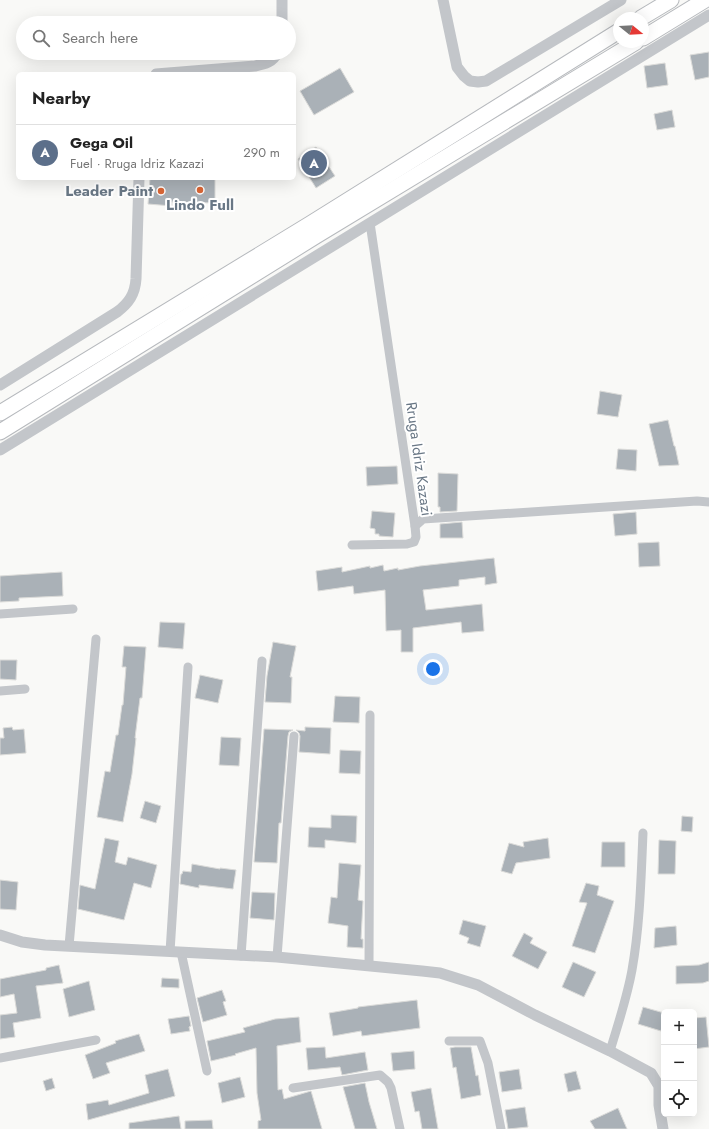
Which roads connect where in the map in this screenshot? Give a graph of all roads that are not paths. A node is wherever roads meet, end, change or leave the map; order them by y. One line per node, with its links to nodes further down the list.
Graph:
1 (282, 0): 8 (street)
2 (443, 0): 3 (street)
3 (621, 0)
4 (671, 0): 6 (highway)
5 (705, 0): 9 (highway)
6 (649, 13)
7 (709, 15): 15 (street)
8 (282, 16)
9 (649, 34)
10 (613, 35): 17 (highway)
11 (626, 48): 18 (highway)
12 (272, 60): 13 (street)
13 (181, 72)
14 (139, 180): 16 (street)
15 (370, 223): 19 (street); 21 (street, Rruga Idriz Kazazi)
16 (0, 385)
17 (0, 413)
18 (0, 432)
19 (0, 450)
20 (709, 502): 21 (street, Rruga Idriz Kazazi)
21 (415, 526): 22 (street)
22 (352, 545)
23 (73, 609): 24 (street)
24 (0, 614)
25 (96, 639): 34 (street)
26 (262, 661): 37 (street)
27 (188, 668): 35 (street)
28 (25, 689): 29 (street)
29 (0, 691)
30 (370, 715): 39 (street)
31 (294, 736): 38 (street)
32 (643, 832): 42 (street)
33 (0, 935): 34 (street)
34 (69, 946): 35 (street)
35 (170, 952): 36 (street)
36 (181, 952): 37 (street); 44 (street)
37 (241, 956): 38 (street)
38 (277, 957): 39 (street)
39 (369, 966): 42 (street)
40 (96, 1040): 43 (street)
41 (449, 1041): 47 (street)
42 (610, 1050): 48 (street)
43 (0, 1058)
44 (207, 1071)
45 (293, 1088): 46 (street)
46 (400, 1129)
47 (501, 1129)
48 (664, 1129)

